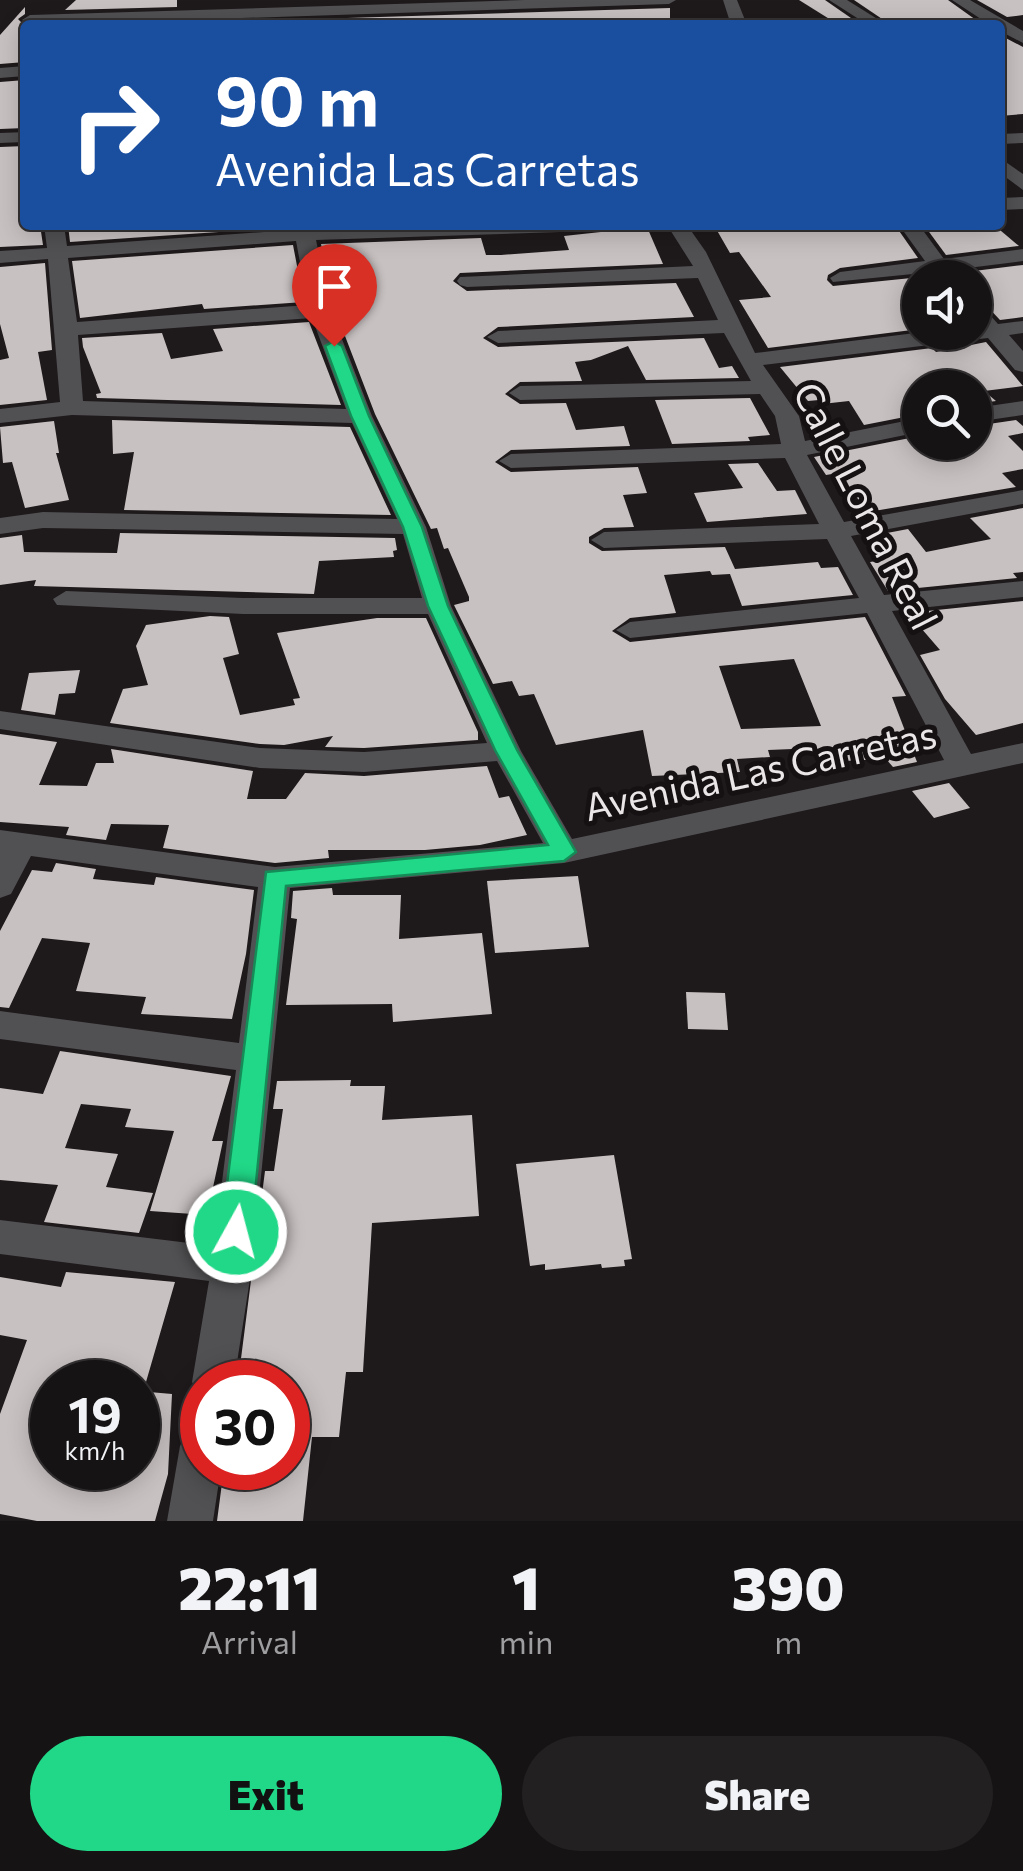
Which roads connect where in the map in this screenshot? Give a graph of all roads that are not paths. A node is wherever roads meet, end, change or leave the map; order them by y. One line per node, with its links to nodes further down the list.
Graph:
1 (96, 0): 9 (street)
2 (223, 0): 10 (street)
3 (669, 0): 6 (street)
4 (836, 0): 13 (street)
5 (959, 0): 14 (street)
6 (595, 4): 7 (street); 12 (street)
7 (464, 8): 10 (street); 11 (street)
8 (30, 20): 9 (street)
9 (88, 20): 10 (street)
10 (210, 20)
11 (468, 20)
12 (603, 20)
13 (871, 20)
14 (993, 20)
15 (54, 230): 21 (street)
16 (452, 230): 20 (street)
17 (681, 230): 26 (street, Calle Loma Real)
18 (913, 230): 24 (street)
19 (228, 233): 20 (street); 21 (street)
20 (305, 235): 30 (street)
21 (55, 253): 23 (street); 33 (street)
22 (1023, 255): 25 (street)
23 (0, 257)
24 (934, 260)
25 (992, 262)
26 (706, 272): 29 (street); 31 (street, Calle Loma Real)
27 (902, 274): 28 (street)
28 (840, 278)
29 (467, 281)
30 (320, 311): 33 (street); 44 (street)
31 (730, 326): 35 (street); 36 (street, Calle Loma Real)
32 (1023, 326): 34 (street)
33 (67, 329): 40 (street)
34 (993, 331): 36 (street); 37 (street)
35 (498, 336)
36 (748, 360): 38 (street, Calle Loma Real)
37 (1023, 365)
38 (765, 387): 39 (street); 46 (street, Calle Loma Real)
39 (520, 392)
40 (72, 408): 43 (street); 44 (street)
41 (1023, 408): 42 (street)
42 (992, 413)
43 (0, 416)
44 (360, 416): 50 (street)
45 (902, 428): 46 (street)
46 (794, 451): 47 (street); 51 (street, Calle Loma Real)
47 (511, 461)
48 (1023, 498): 51 (street)
49 (0, 526): 50 (street)
50 (413, 527): 55 (street)
51 (835, 531): 52 (street); 56 (street, Calle Loma Real)
52 (604, 540)
53 (1023, 589): 56 (street)
54 (66, 598): 55 (street)
55 (438, 606): 59 (street)
56 (878, 606): 57 (street); 61 (street, Calle Loma Real)
57 (630, 630)
58 (0, 720): 59 (street)
59 (506, 750): 63 (street)
60 (1023, 754): 61 (street, Avenida Las Carretas)
61 (962, 766): 63 (street, Avenida Las Carretas)
62 (10, 843): 64 (street, Avenida Las Carretas); 65 (street)
63 (564, 852): 64 (street, Avenida Las Carretas)
64 (275, 878): 67 (street)
65 (0, 886)
66 (0, 1025): 67 (street)
67 (256, 1059): 69 (street)
68 (0, 1238): 69 (street)
69 (232, 1266): 70 (street)
70 (217, 1360)
71 (195, 1490): 72 (street)
72 (190, 1521)

